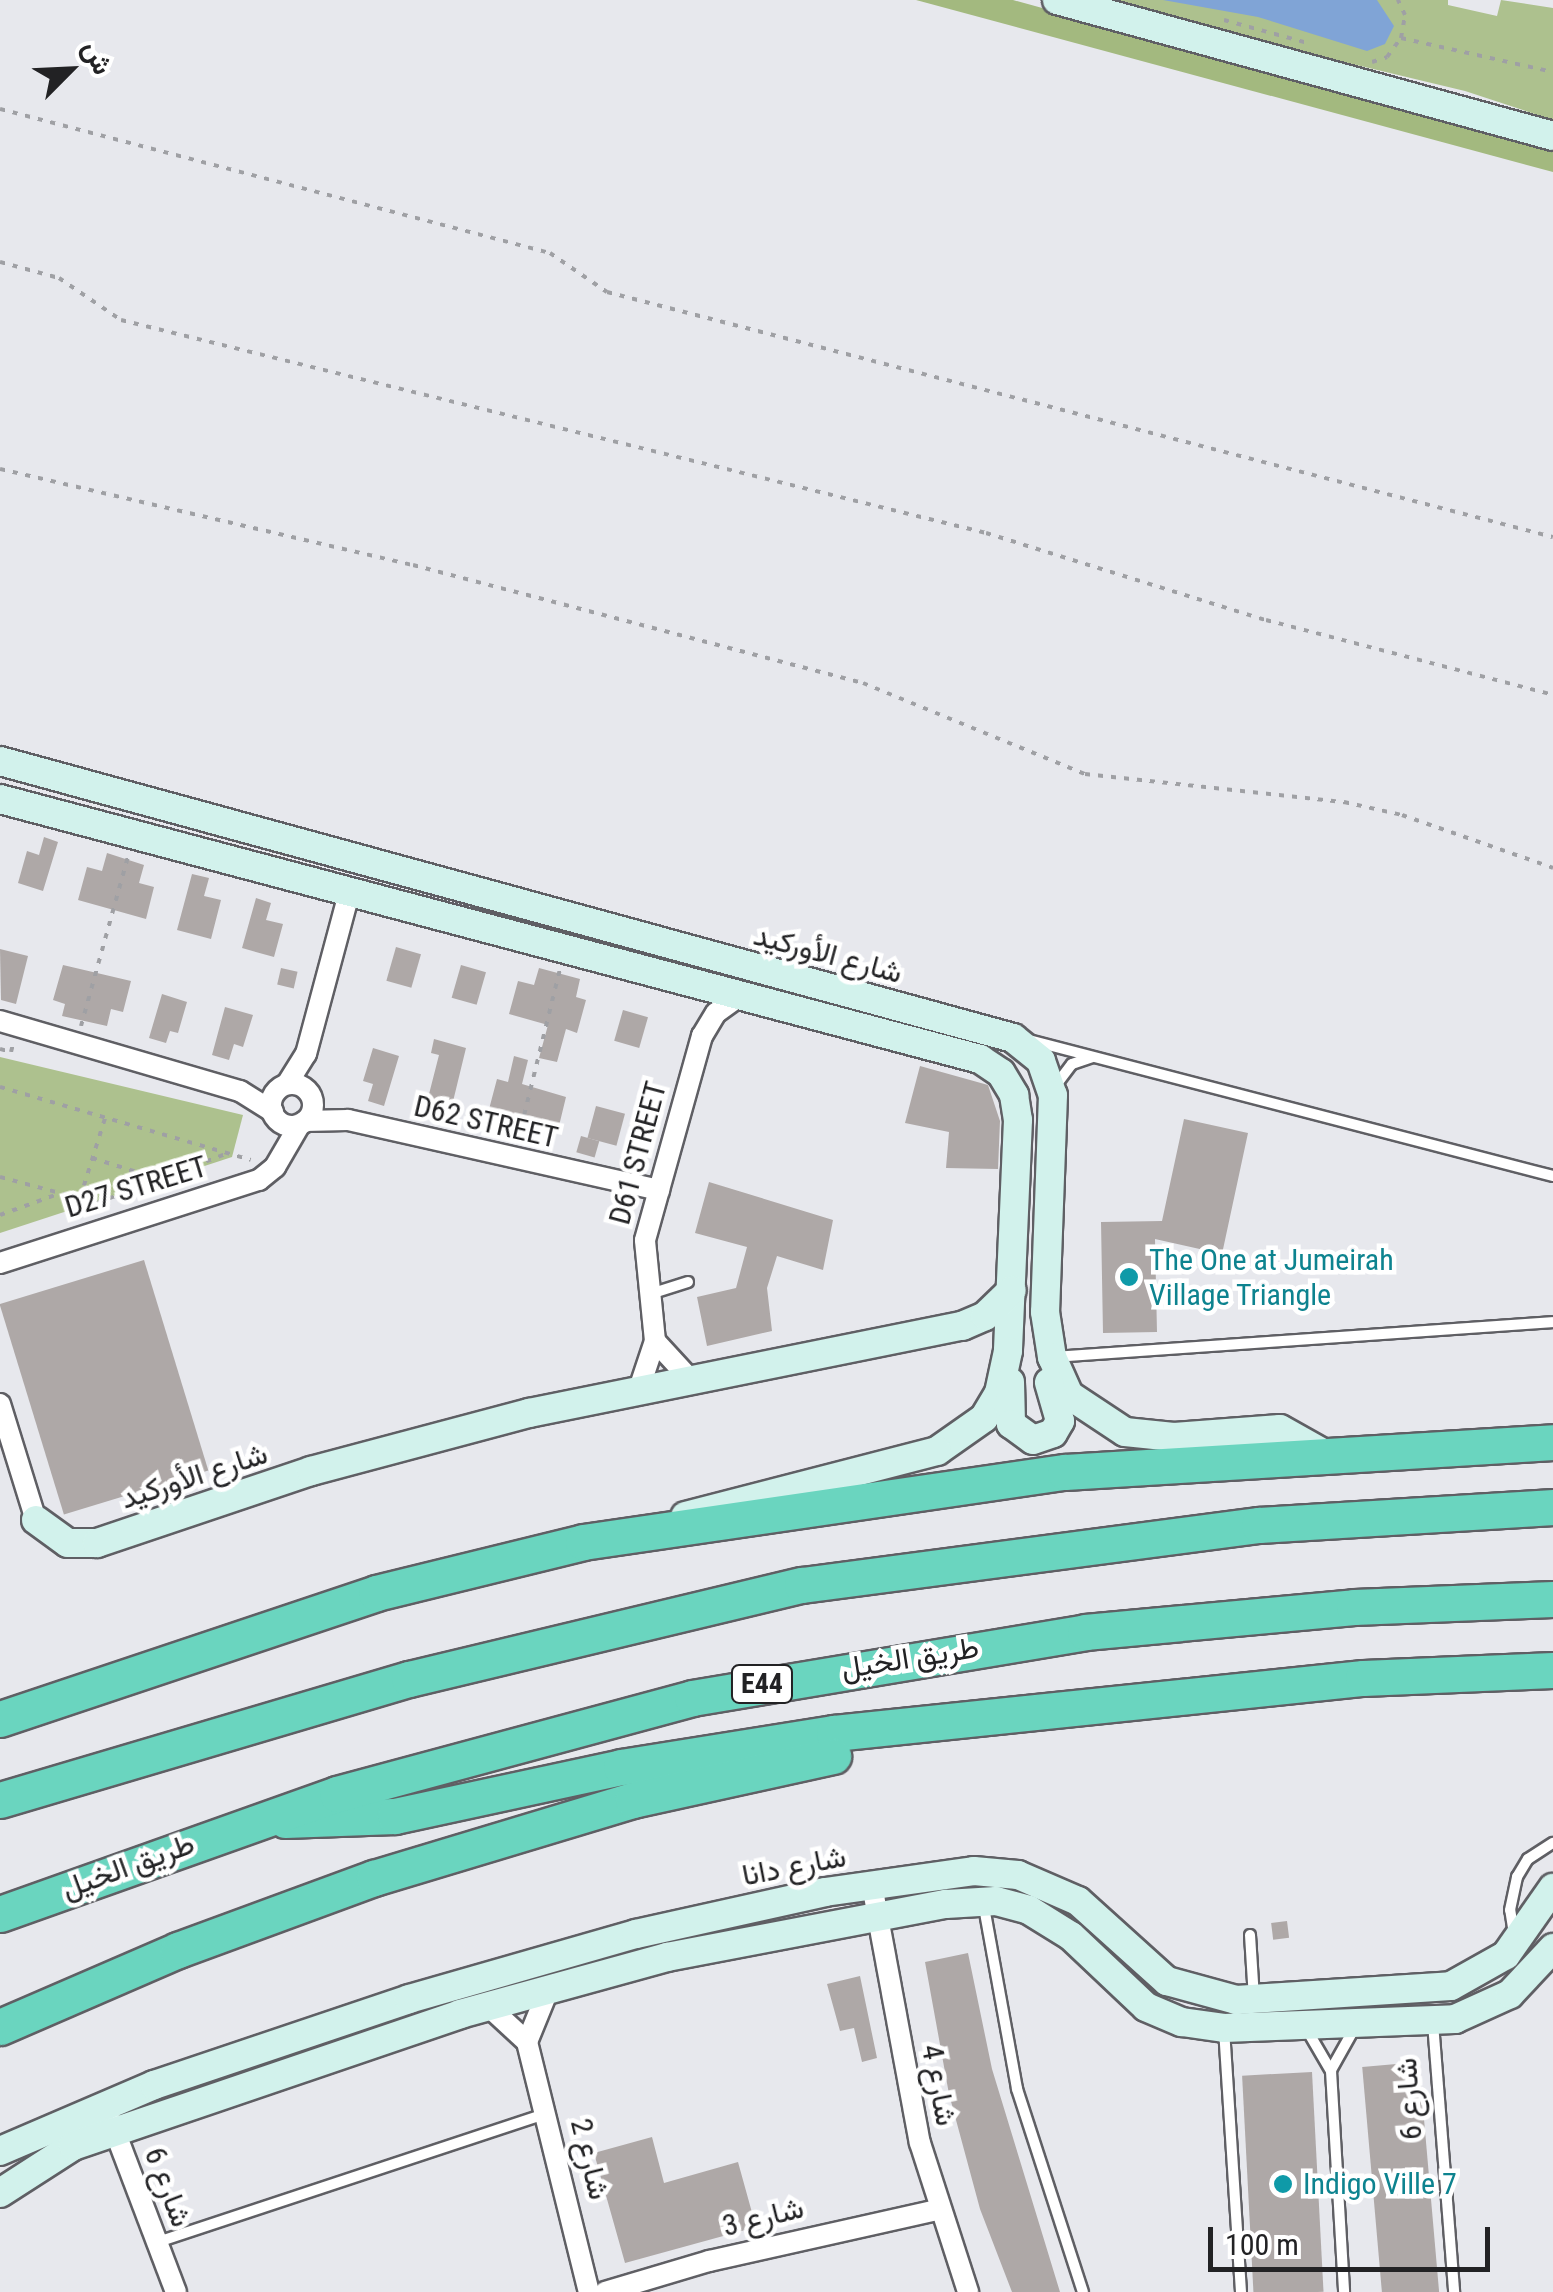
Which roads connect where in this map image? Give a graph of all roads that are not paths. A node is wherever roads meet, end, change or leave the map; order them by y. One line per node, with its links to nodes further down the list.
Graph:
1 (1057, 0): 2 (street)
2 (1553, 136)
3 (0, 761): 5 (street, شارع الأوركيد)
4 (0, 798): 6 (street)
5 (452, 886): 6 (street); 9 (street, شارع الأوركيد)
6 (349, 892): 7 (street); 11 (street)
7 (738, 997): 19 (street, D61 STREET); 22 (street)
8 (9, 1024): 12 (street)
9 (1013, 1038): 10 (lane); 13 (street)
10 (1096, 1056): 13 (lane); 18 (lane)
11 (296, 1090): 12 (street); 14 (street); 15 (street, D62 STREET); 16 (street)
12 (240, 1091): 14 (street)
13 (1053, 1096): 24 (street)
14 (274, 1115): 16 (street, D62 STREET); 17 (street)
15 (348, 1120): 16 (street, D62 STREET); 19 (street, D62 STREET)
16 (303, 1123): 17 (street)
17 (277, 1161): 20 (street, D27 STREET)
18 (1553, 1176)
19 (656, 1198): 23 (street, D61 STREET)
20 (0, 1263)
21 (688, 1282): 23 (lane)
22 (1012, 1290): 27 (street); 29 (street, شارع الأوركيد)
23 (646, 1296): 26 (street, D61 STREET)
24 (1045, 1312): 27 (street); 28 (street)
25 (1553, 1322): 28 (lane)
26 (654, 1341): 29 (street); 30 (street, D61 STREET)
27 (1008, 1351): 36 (street)
28 (1052, 1357): 33 (street)
29 (689, 1378): 30 (street, شارع الأوركيد)
30 (639, 1389): 35 (street, شارع الأوركيد)
31 (0, 1404): 35 (street)
32 (1553, 1442): 33 (highway)
33 (1321, 1452): 36 (highway)
34 (1553, 1507): 41 (highway)
35 (36, 1520)
36 (649, 1531): 39 (highway)
37 (1553, 1599): 42 (highway, طريق الخيل / E44)
38 (1553, 1670): 40 (highway)
39 (0, 1719)
40 (990, 1720): 42 (highway); 58 (highway)
41 (0, 1800)
42 (264, 1818): 47 (highway, طريق الخيل / E44)
43 (1553, 1843): 50 (lane)
44 (872, 1885): 48 (street, شارع 4); 53 (street, شارع دانا); 62 (street, شارع دانا)
45 (1553, 1888): 50 (street, شارع دانا)
46 (983, 1901): 48 (street); 59 (street); 73 (lane)
47 (0, 1914)
48 (877, 1916): 52 (street); 67 (street, شارع 4)
49 (1250, 1935): 53 (lane)
50 (1518, 1943): 53 (street, شارع دانا)
51 (1553, 1948): 55 (street)
52 (549, 1988): 54 (street); 60 (street)
53 (1254, 2000)
54 (488, 2006): 60 (street); 64 (street)
55 (1433, 2022): 56 (street); 76 (lane, شارع 6)
56 (1358, 2024): 57 (street); 61 (lane)
57 (1304, 2026): 59 (street); 61 (lane)
58 (0, 2027)
59 (1224, 2028): 74 (lane)
60 (527, 2042): 63 (street, شارع 2)
61 (1330, 2071): 75 (lane)
62 (103, 2104): 64 (street, شارع 6); 65 (street, شارع دانا)
63 (548, 2113): 68 (lane); 70 (street, شارع 2)
64 (115, 2131): 66 (street); 68 (street, شارع 6)
65 (0, 2151)
66 (0, 2193)
67 (938, 2210): 71 (street, شارع 3); 72 (street, شارع 4)
68 (157, 2243): 69 (street, شارع 6)
69 (176, 2292)
70 (589, 2292)
71 (605, 2292)
72 (968, 2292)
73 (1083, 2292)
74 (1241, 2292)
75 (1344, 2292)
76 (1454, 2292)

